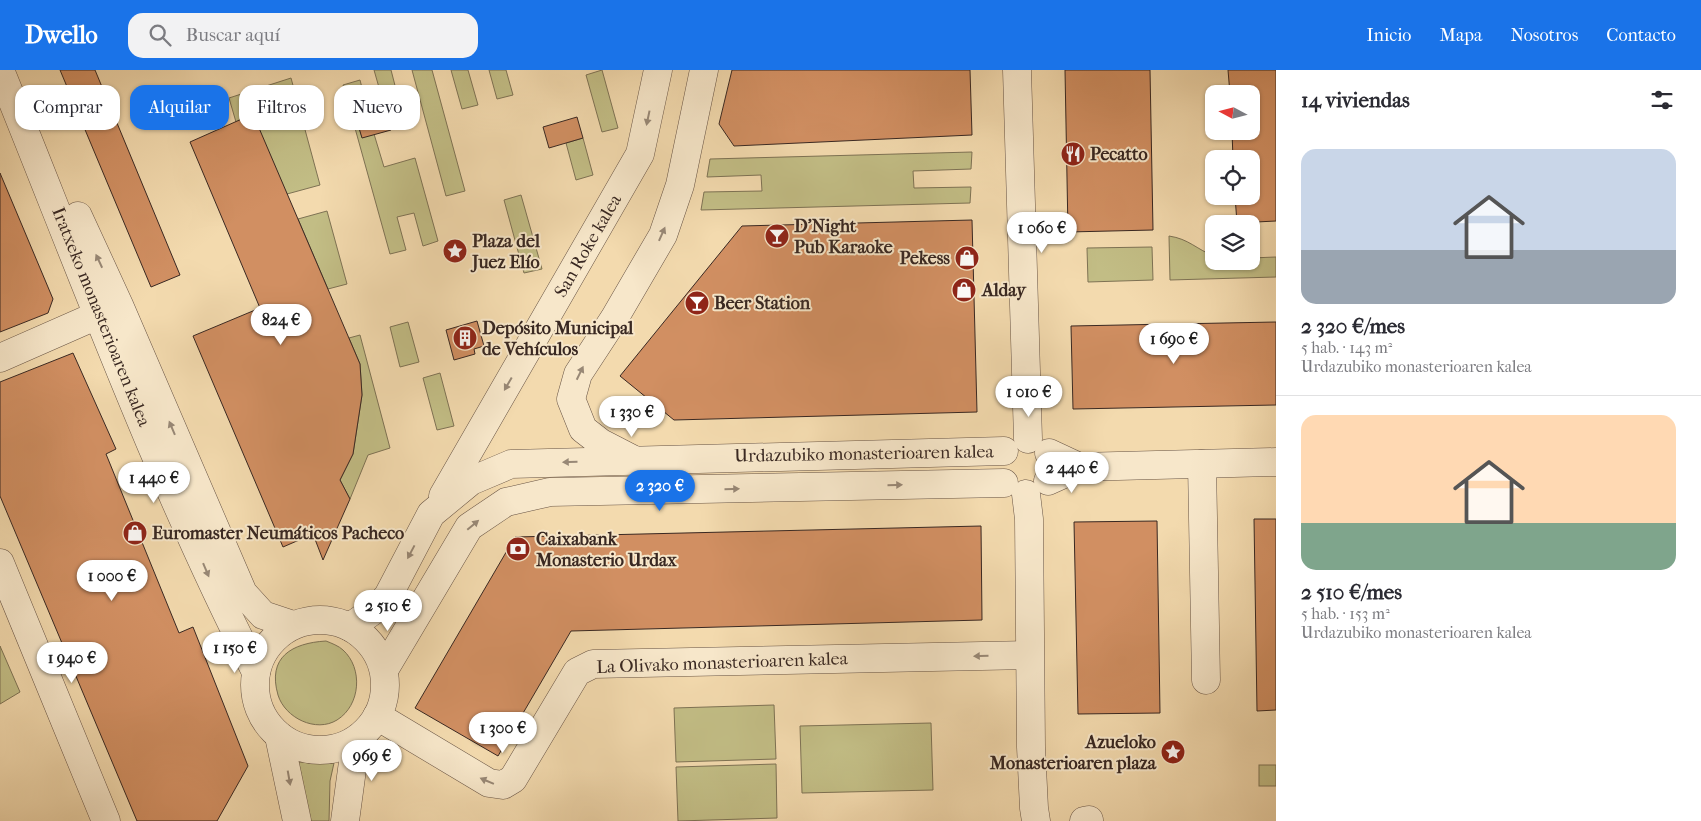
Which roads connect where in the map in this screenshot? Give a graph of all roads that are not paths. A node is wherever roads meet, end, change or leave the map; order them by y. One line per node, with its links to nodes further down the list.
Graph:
1 (0, 70): 6 (street, Iratxeko monasterioaren kalea)
2 (16, 70): 6 (street, Iratxeko monasterioaren kalea, one-way to 2)
3 (658, 70): 14 (street, San Roke kalea, one-way to 14)
4 (704, 70): 9 (street, one-way to 4)
5 (1017, 70): 8 (street)
6 (109, 310): 7 (street); 16 (street, Iratxeko monasterioaren kalea, one-way to 6); 20 (street, Iratxeko monasterioaren kalea, one-way to 20)
7 (0, 358)
8 (1027, 448): 9 (street, Urdazubiko monasterioaren kalea); 12 (street, Urdazubiko monasterioaren kalea); 13 (street); 13 (street)
9 (633, 459): 14 (street, Urdazubiko monasterioaren kalea, one-way to 14)
10 (1276, 462): 11 (street, Urdazubiko monasterioaren kalea)
11 (1202, 464): 12 (street, Urdazubiko monasterioaren kalea); 21 (street)
12 (1079, 467): 13 (street, Urdazubiko monasterioaren kalea)
13 (1026, 486): 18 (street); 19 (street, Urdazubiko monasterioaren kalea, one-way to 13)
14 (431, 514): 17 (street, Urdazubiko monasterioaren kalea, one-way to 17)
15 (0, 562): 25 (street)
16 (293, 625): 17 (street); 20 (street)
17 (350, 626): 19 (street)
18 (1029, 655): 22 (street, La Olivako monasterioaren kalea, one-way to 22); 28 (street)
19 (384, 670): 22 (street)
20 (256, 672): 23 (street)
21 (1206, 680)
22 (377, 716): 24 (street)
23 (279, 736): 24 (street); 26 (street, one-way to 26)
24 (356, 740): 27 (street)
25 (106, 821)
26 (297, 821)
27 (345, 821)
28 (1036, 821)

